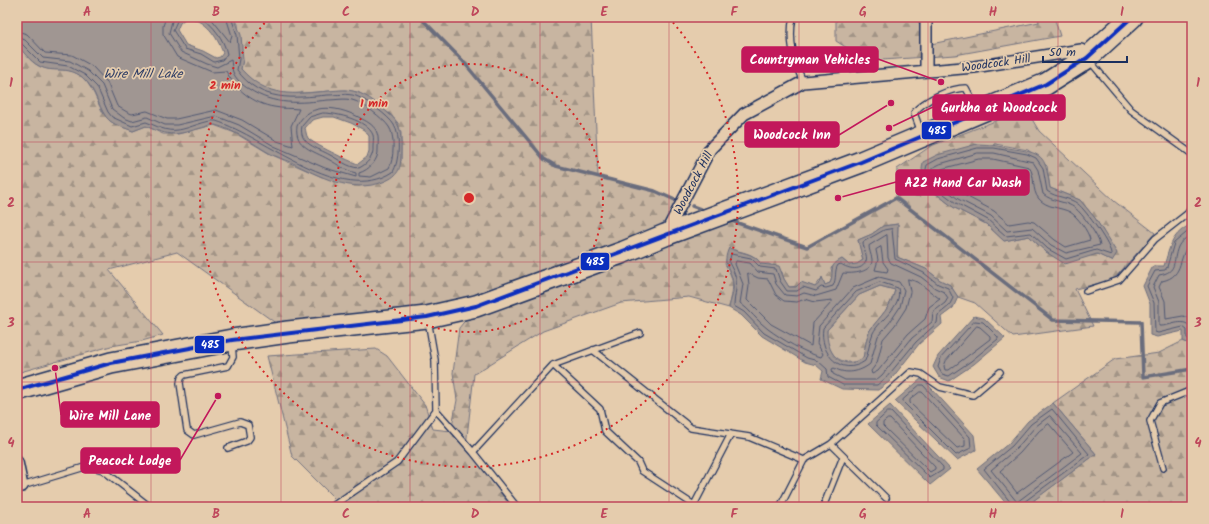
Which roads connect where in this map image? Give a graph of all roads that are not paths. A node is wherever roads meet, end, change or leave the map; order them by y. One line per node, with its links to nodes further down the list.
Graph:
1 (793, 17): 6 (lane)
2 (926, 17): 5 (street)
3 (1132, 17): 4 (highway, Woodcock Hill)
4 (1088, 58): 5 (street, Woodcock Hill); 7 (highway, Woodcock Hill); 9 (lane)
5 (926, 71): 6 (street, Woodcock Hill)
6 (803, 82): 11 (street, Woodcock Hill)
7 (979, 112): 8 (highway, Woodcock Hill); 8 (lane)
8 (923, 136): 11 (highway, Woodcock Hill)
9 (1192, 154)
10 (1192, 207): 12 (lane)
11 (665, 235): 13 (highway)
12 (1086, 291)
13 (427, 317): 15 (highway); 21 (lane)
14 (640, 333): 16 (lane)
15 (232, 340): 19 (highway); 24 (lane)
16 (593, 350): 17 (lane); 22 (lane)
17 (553, 364): 25 (lane); 32 (lane)
18 (1000, 372): 23 (lane)
19 (17, 390)
20 (1192, 390): 29 (lane)
21 (436, 410): 25 (lane); 34 (lane)
22 (731, 434): 27 (lane); 32 (lane)
23 (831, 444): 26 (lane); 27 (lane)
24 (228, 448)
25 (473, 452): 35 (lane)
26 (843, 456): 31 (lane); 37 (lane)
27 (804, 460): 36 (lane)
28 (17, 462): 30 (street)
29 (1163, 468)
30 (20, 488): 33 (lane)
31 (886, 498)
32 (694, 506)
33 (150, 507)
34 (331, 507)
35 (517, 507)
36 (780, 507)
37 (824, 507)

